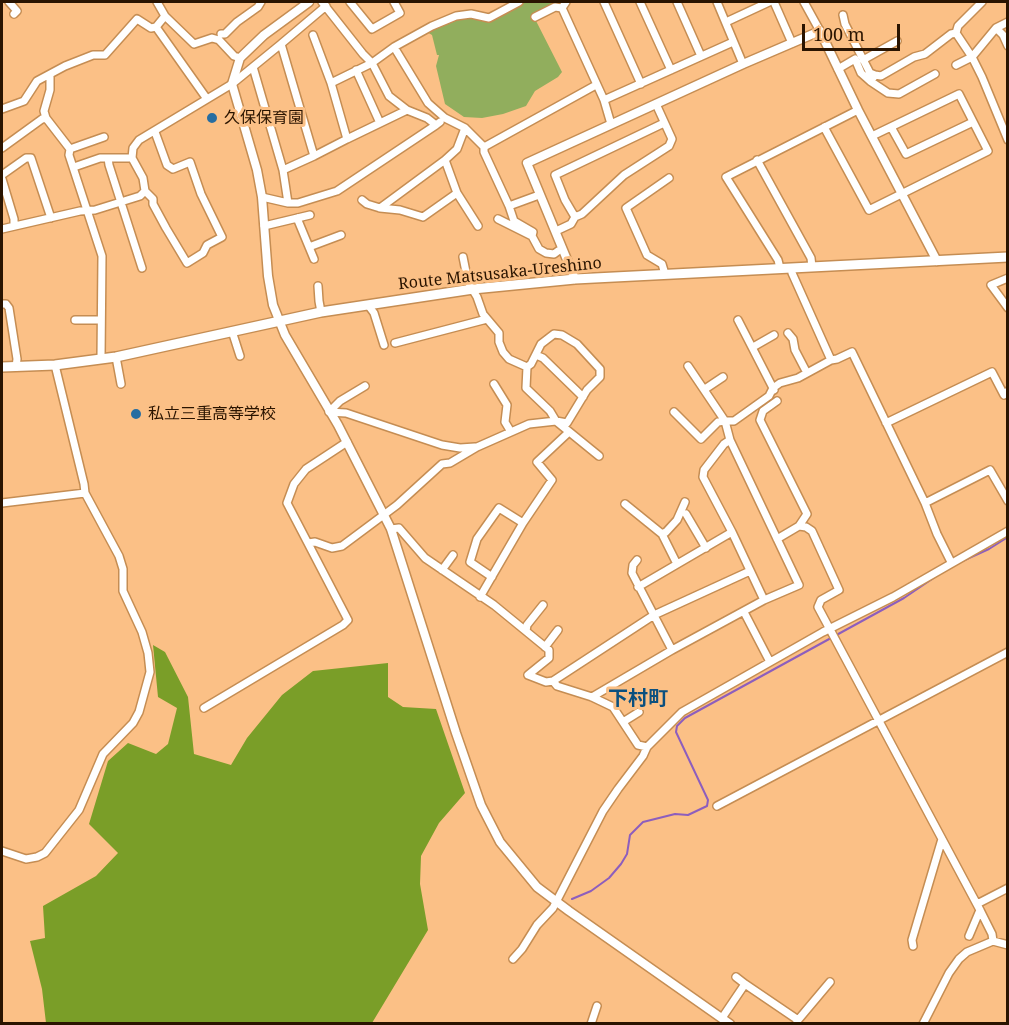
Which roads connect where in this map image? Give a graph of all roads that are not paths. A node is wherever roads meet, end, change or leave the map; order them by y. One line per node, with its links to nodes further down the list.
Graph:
1 (9, 2): 18 (street)
2 (157, 2): 20 (street)
3 (261, 2): 28 (street)
4 (309, 2): 38 (street)
5 (394, 2): 15 (street)
6 (519, 2): 35 (street)
7 (604, 2): 52 (street)
8 (640, 2): 46 (street)
9 (677, 2): 36 (street)
10 (717, 2): 22 (street)
11 (769, 2): 22 (street)
12 (774, 2): 32 (street)
13 (804, 2): 26 (street)
14 (982, 2): 27 (street)
15 (354, 3)
16 (324, 4): 33 (street); 40 (street)
17 (564, 5): 21 (street); 53 (street)
18 (14, 14)
19 (843, 15): 39 (street)
20 (165, 16): 24 (street); 28 (street)
21 (535, 16)
22 (726, 22): 31 (street)
23 (1008, 22): 25 (street)
24 (156, 27): 48 (street); 54 (street)
25 (996, 28): 34 (street); 37 (street)
26 (820, 31): 32 (street); 44 (street)
27 (956, 33): 37 (street); 49 (street)
28 (219, 34): 38 (street)
29 (313, 35): 50 (street)
30 (897, 41): 39 (street)
31 (733, 42): 36 (street); 41 (street)
32 (792, 43): 41 (street)
33 (281, 45): 43 (street); 79 (street)
34 (1008, 46)
35 (394, 47): 40 (street); 61 (street)
36 (701, 56): 46 (street)
37 (972, 57): 42 (street); 70 (street)
38 (240, 58): 51 (street)
39 (863, 60): 49 (street)
40 (372, 63): 45 (street); 58 (street)
41 (743, 64): 56 (street)
42 (956, 65)
43 (253, 67): 51 (street); 85 (street)
44 (838, 69): 49 (street); 59 (street)
45 (357, 70): 50 (street); 63 (street)
46 (671, 70): 52 (street)
47 (935, 74): 49 (street)
48 (50, 75): 57 (street); 60 (street)
49 (872, 78)
50 (331, 83): 74 (street)
51 (232, 84): 54 (street); 92 (street)
52 (640, 84): 55 (street)
53 (596, 85): 55 (street); 76 (street)
54 (207, 99): 71 (street)
55 (604, 100): 65 (street)
56 (656, 104): 64 (street); 65 (street)
57 (2, 109)
58 (407, 110): 63 (street); 66 (street)
59 (858, 110): 67 (street); 72 (street)
60 (46, 118): 77 (street); 78 (street)
61 (445, 118): 66 (street); 69 (street)
62 (973, 122): 68 (street); 68 (street); 90 (street)
63 (380, 123): 74 (street)
64 (664, 123): 100 (street); 100 (street)
65 (611, 124): 91 (street)
66 (436, 125): 95 (street)
67 (824, 127): 83 (street); 90 (street)
68 (891, 127): 72 (street)
69 (465, 128): 76 (street); 82 (street)
70 (1006, 129): 75 (street)
71 (155, 132): 81 (street); 88 (street)
72 (872, 136): 90 (street)
73 (104, 137): 78 (street)
74 (347, 139): 79 (street)
75 (1008, 140)
76 (484, 147): 96 (street)
77 (2, 148)
78 (69, 148): 84 (street)
79 (314, 156): 85 (street)
80 (108, 158): 81 (street); 84 (street); 94 (street)
81 (132, 158): 88 (street)
82 (445, 160): 89 (street); 97 (street)
83 (757, 160): 117 (street); 119 (street)
84 (74, 167): 98 (street)
85 (283, 170): 95 (street)
86 (2, 177): 101 (street); 104 (street)
87 (669, 178): 121 (street)
88 (145, 191): 94 (street)
89 (457, 193): 97 (street); 106 (street)
90 (901, 194): 116 (street)
91 (539, 195): 96 (street); 108 (street)
92 (262, 197): 95 (street); 105 (street)
93 (362, 200): 97 (street)
94 (121, 201): 98 (street); 118 (street)
95 (288, 203)
96 (509, 206): 110 (street)
97 (380, 208)
98 (88, 211): 101 (street); 132 (street)
99 (310, 214): 102 (street)
100 (575, 217): 108 (street)
101 (51, 218): 104 (street)
102 (297, 218): 105 (street); 111 (street)
103 (498, 219): 110 (street)
104 (14, 226): 107 (street)
105 (264, 226): 134 (street)
106 (478, 226)
107 (2, 229)
108 (556, 231): 123 (street)
109 (341, 235): 111 (street)
110 (532, 236): 112 (street)
111 (309, 247): 115 (street)
112 (558, 251)
113 (464, 257): 125 (street)
114 (1008, 257): 116 (main road, Route Matsusaka-Ureshino)
115 (314, 259)
116 (937, 261): 117 (main road, Route Matsusaka-Ureshino)
117 (812, 267): 119 (main road, Route Matsusaka-Ureshino)
118 (142, 268)
119 (780, 268): 121 (main road, Route Matsusaka-Ureshino)
120 (792, 273): 145 (street)
121 (665, 274): 123 (main road, Route Matsusaka-Ureshino)
122 (1008, 278): 128 (street)
123 (575, 279): 125 (main road, Route Matsusaka-Ureshino)
124 (318, 286): 129 (street)
125 (473, 290): 127 (main road, Route Matsusaka-Ureshino); 130 (street)
126 (2, 304): 149 (street)
127 (368, 305): 129 (main road, Route Matsusaka-Ureshino); 139 (street)
128 (1008, 308)
129 (321, 312): 134 (main road, Route Matsusaka-Ureshino)
130 (487, 319): 138 (street); 150 (street)
131 (75, 320): 132 (street)
132 (100, 320): 144 (street)
133 (738, 320): 140 (street)
134 (280, 322): 135 (main road, Route Matsusaka-Ureshino); 160 (street)
135 (232, 330): 142 (street); 143 (main road, Route Matsusaka-Ureshino)
136 (788, 333): 151 (street)
137 (774, 335): 140 (street)
138 (395, 343)
139 (384, 345)
140 (753, 347): 158 (street)
141 (536, 355): 150 (street); 159 (street); 159 (street)
142 (240, 356)
143 (116, 357): 144 (main road, Route Matsusaka-Ureshino); 153 (street)
144 (101, 358): 146 (main road, Route Matsusaka-Ureshino)
145 (831, 360): 151 (street); 164 (street)
146 (55, 364): 149 (main road, Route Matsusaka-Ureshino); 173 (street)
147 (688, 366): 156 (street)
148 (2, 367): 149 (main road, Route Matsusaka-Ureshino)
149 (16, 367)
150 (527, 367): 162 (street)
151 (807, 373): 158 (street)
152 (723, 377): 156 (street)
153 (121, 384)
154 (494, 384): 165 (street)
155 (365, 386): 160 (street)
156 (705, 390): 163 (street)
157 (1008, 392): 164 (street)
158 (775, 395): 163 (street); 182 (street)
159 (583, 397): 162 (street)
160 (329, 412): 168 (street); 169 (street)
161 (674, 412): 163 (street)
162 (556, 421): 165 (street); 166 (street)
163 (725, 421): 167 (street)
164 (886, 423): 177 (street)
165 (511, 432): 169 (street)
166 (569, 432): 170 (street); 181 (street)
167 (730, 440): 185 (street); 187 (street)
168 (347, 442): 179 (street); 188 (street)
169 (477, 447): 179 (street)
170 (599, 456)
171 (1008, 482): 172 (street)
172 (1001, 490): 174 (street); 177 (street)
173 (85, 493): 176 (street); 219 (street)
174 (1008, 501)
175 (685, 502): 186 (street)
176 (2, 503)
177 (925, 503): 192 (street)
178 (625, 504): 186 (street)
179 (385, 514): 183 (street); 188 (street)
180 (686, 514): 189 (street)
181 (523, 523): 196 (street); 196 (street)
182 (800, 526): 187 (street); 203 (street)
183 (391, 529): 194 (street); 221 (street)
184 (1008, 531): 192 (street)
185 (732, 532): 189 (street); 195 (street)
186 (662, 534): 193 (street)
187 (777, 539): 199 (street)
188 (308, 543): 212 (street)
189 (706, 548): 193 (street)
190 (453, 555): 194 (street)
191 (637, 560): 197 (street)
192 (951, 562): 203 (street)
193 (677, 564): 197 (street)
194 (442, 570): 198 (street)
195 (750, 571): 199 (street); 202 (street)
196 (492, 577): 198 (street)
197 (638, 587): 202 (street)
198 (480, 597): 205 (street)
199 (764, 600): 201 (street)
200 (543, 605): 205 (street)
201 (744, 612): 207 (street); 209 (street)
202 (654, 615): 207 (street); 210 (street)
203 (830, 629): 209 (street); 214 (street)
204 (558, 630): 206 (street)
205 (526, 631): 206 (street)
206 (545, 647): 210 (street)
207 (672, 650): 211 (street)
208 (1008, 652): 214 (street)
209 (770, 662): 216 (street)
210 (553, 681): 211 (street)
211 (592, 697): 215 (street)
212 (204, 708)
213 (639, 712): 215 (street)
214 (879, 719): 217 (street); 218 (street)
215 (623, 722): 216 (street)
216 (647, 747): 221 (street)
217 (717, 806)
218 (942, 839): 222 (street); 226 (street)
219 (2, 851)
220 (1007, 889): 222 (street)
221 (556, 901): 227 (street); 232 (street)
222 (979, 907): 223 (street); 224 (street)
223 (969, 936)
224 (993, 941): 225 (street); 236 (street)
225 (1008, 945)
226 (913, 946)
227 (513, 959)
228 (736, 977): 230 (street)
229 (830, 982): 233 (street)
230 (745, 984): 232 (street); 233 (street)
231 (597, 1006): 234 (street)
232 (722, 1018): 235 (street)
233 (797, 1022)
234 (591, 1023)
235 (730, 1023)
236 (923, 1023)

